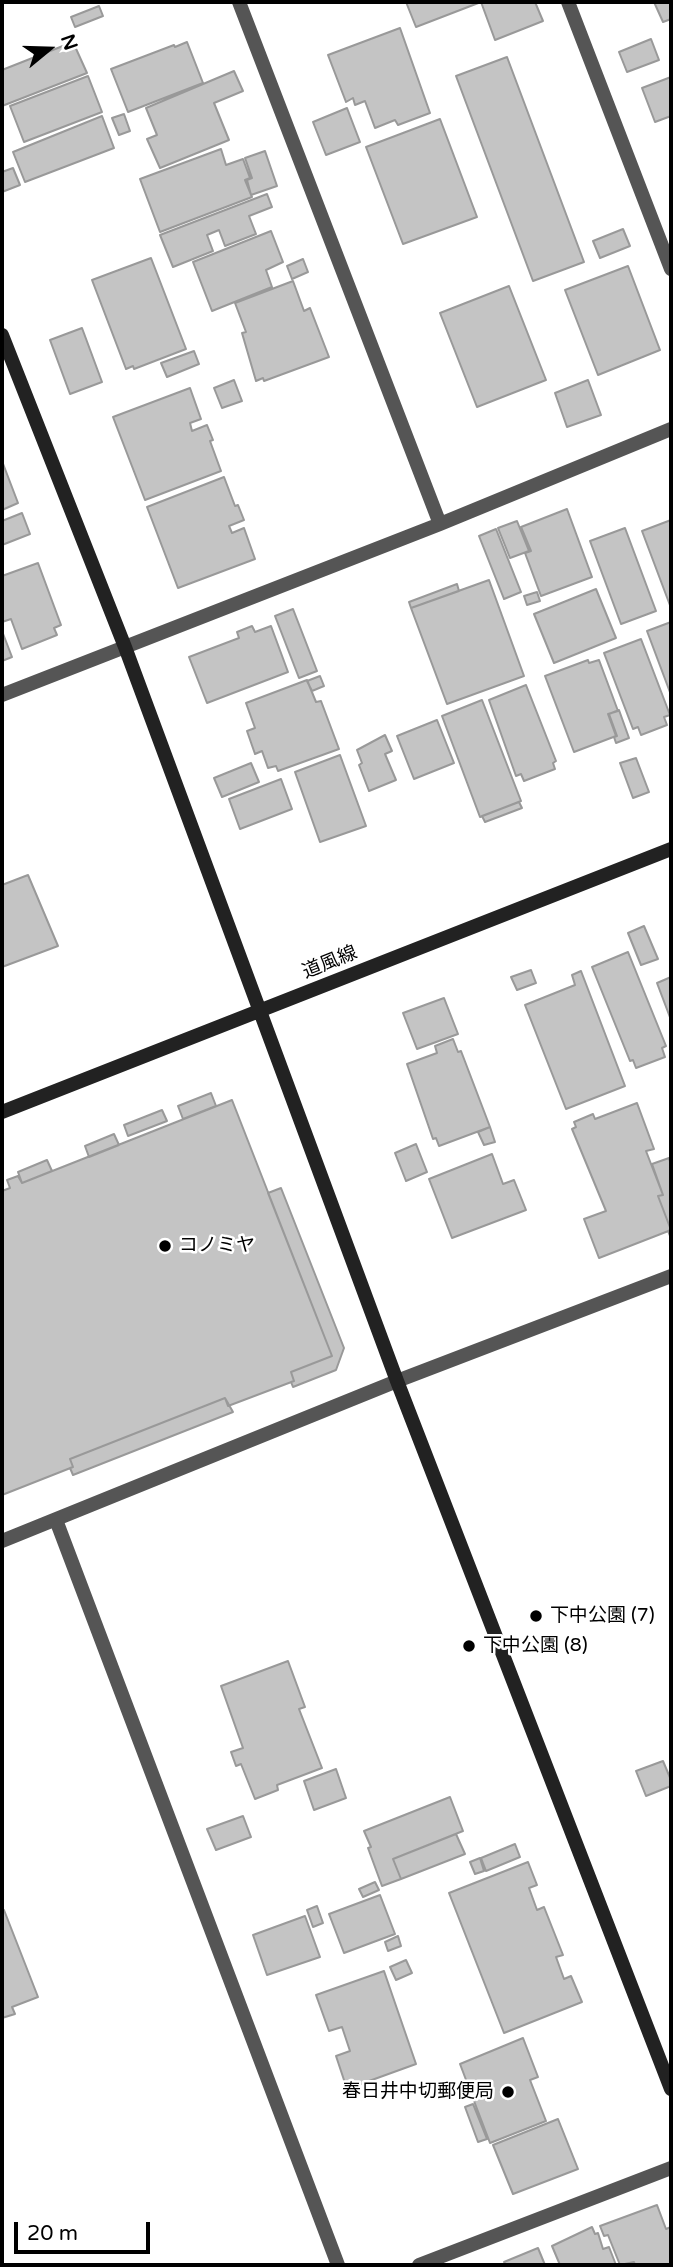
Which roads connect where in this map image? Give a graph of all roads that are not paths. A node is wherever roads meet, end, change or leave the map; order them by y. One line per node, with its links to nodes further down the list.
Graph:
1 (239, 2): 6 (street)
2 (568, 2): 3 (street)
3 (671, 269)
4 (2, 335): 7 (street)
5 (671, 429): 6 (street)
6 (440, 524): 7 (street)
7 (125, 647): 8 (street); 10 (street)
8 (2, 695)
9 (671, 849): 10 (street, 道風線)
10 (260, 1011): 11 (street, 道風線); 13 (street)
11 (2, 1112)
12 (671, 1276): 13 (street)
13 (397, 1381): 14 (street); 16 (street)
14 (56, 1520): 15 (street); 18 (street)
15 (2, 1541)
16 (671, 2089)
17 (671, 2168): 19 (street)
18 (338, 2265)
19 (419, 2265)

